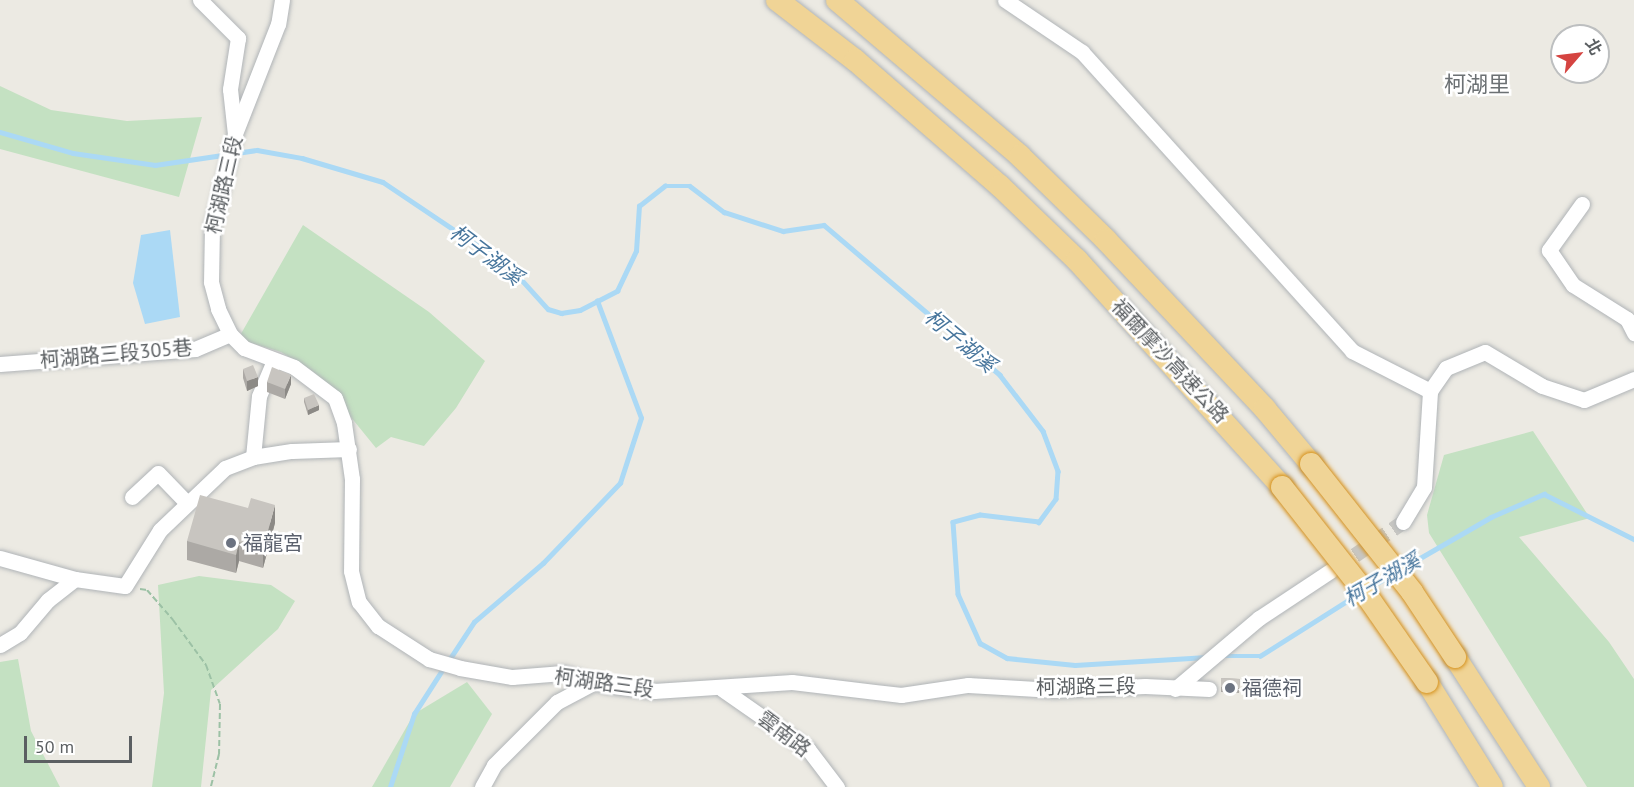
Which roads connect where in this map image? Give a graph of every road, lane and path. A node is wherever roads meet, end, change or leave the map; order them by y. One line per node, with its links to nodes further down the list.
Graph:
1 (200, 0): 6 (street)
2 (282, 0): 6 (street, 柯湖路三段)
3 (777, 0): 31 (highway, 福爾摩沙高速公路, bridge)
4 (837, 0): 32 (highway, 福爾摩沙高速公路, bridge)
5 (1005, 0): 13 (street)
6 (235, 134): 9 (street, 柯湖路三段)
7 (1582, 204): 8 (street)
8 (1634, 333)
9 (230, 334): 10 (street, 柯湖路三段); 11 (street, 柯湖路三段305巷)
10 (274, 361): 14 (street, 柯湖路三段); 15 (street)
11 (0, 364)
12 (1634, 379): 13 (street)
13 (1430, 391): 18 (street)
14 (349, 449): 15 (street); 24 (street, 柯湖路三段)
15 (253, 458): 17 (street)
16 (132, 497): 17 (street)
17 (186, 502): 22 (street)
18 (1403, 522)
19 (0, 558): 21 (street)
20 (1330, 571): 26 (street)
21 (75, 579): 22 (street); 23 (street)
22 (125, 586): 28 (path)
23 (0, 645)
24 (592, 683): 25 (street, 柯湖路三段); 29 (street)
25 (722, 689): 26 (street, 柯湖路三段); 30 (street, 雲南路)
26 (1175, 689): 27 (street, 柯湖路三段)
27 (1209, 689)
28 (211, 787)
29 (482, 787)
30 (837, 787)
31 (1492, 787)
32 (1539, 787)

